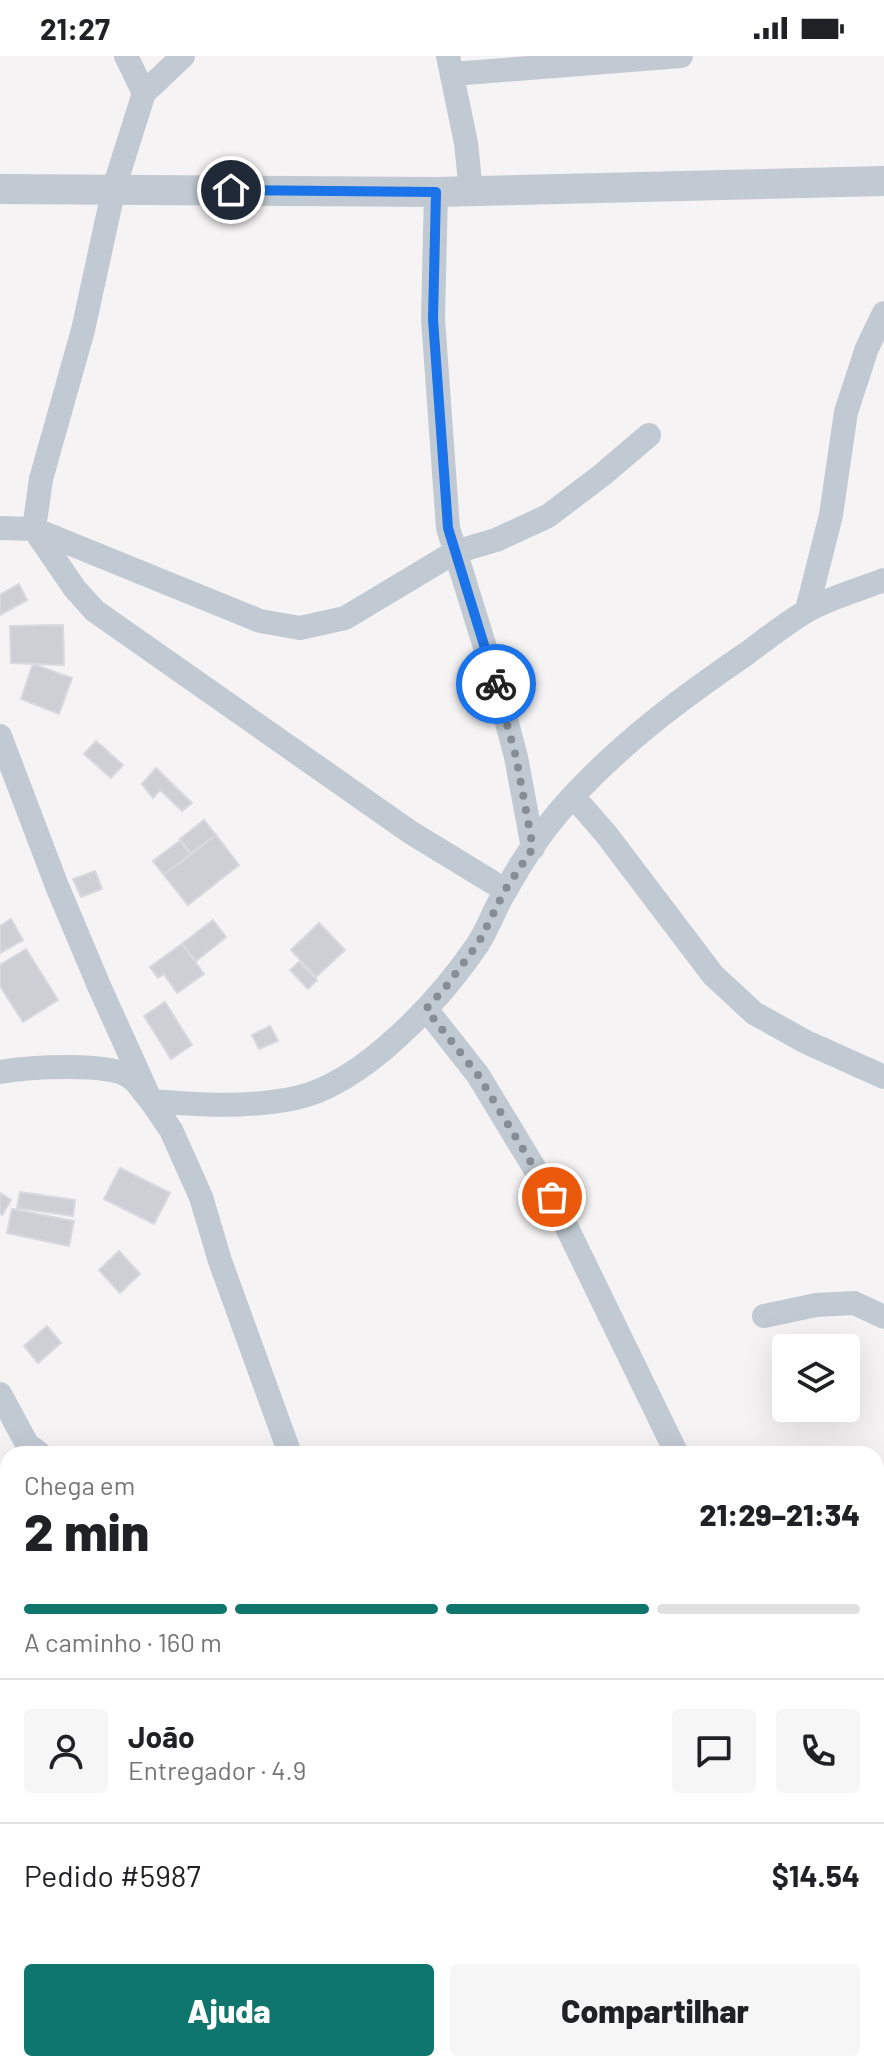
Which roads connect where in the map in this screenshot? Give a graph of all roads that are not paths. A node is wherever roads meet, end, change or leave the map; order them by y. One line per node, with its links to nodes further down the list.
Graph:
1 (126, 56): 5 (street)
2 (183, 56): 5 (street)
3 (681, 56): 4 (street)
4 (450, 65): 9 (street)
5 (144, 93): 7 (street)
6 (884, 181): 9 (street)
7 (114, 188): 8 (street); 10 (street); 14 (street)
8 (0, 189)
9 (471, 191): 10 (street)
10 (436, 192): 15 (street)
11 (884, 313): 17 (street)
12 (649, 435): 15 (street)
13 (0, 528): 14 (street)
14 (34, 529): 15 (street); 21 (street)
15 (455, 552): 20 (street)
16 (884, 580): 17 (street)
17 (807, 610): 19 (street)
18 (0, 736): 25 (street)
19 (573, 796): 20 (street); 24 (street)
20 (533, 848): 21 (street)
21 (505, 890): 22 (street)
22 (426, 1009): 25 (street); 31 (street)
23 (0, 1072): 25 (street)
24 (884, 1077)
25 (151, 1101): 30 (street)
26 (764, 1316): 27 (street)
27 (884, 1317)
28 (0, 1394): 29 (street)
29 (30, 1446)
30 (287, 1446)
31 (673, 1446)

